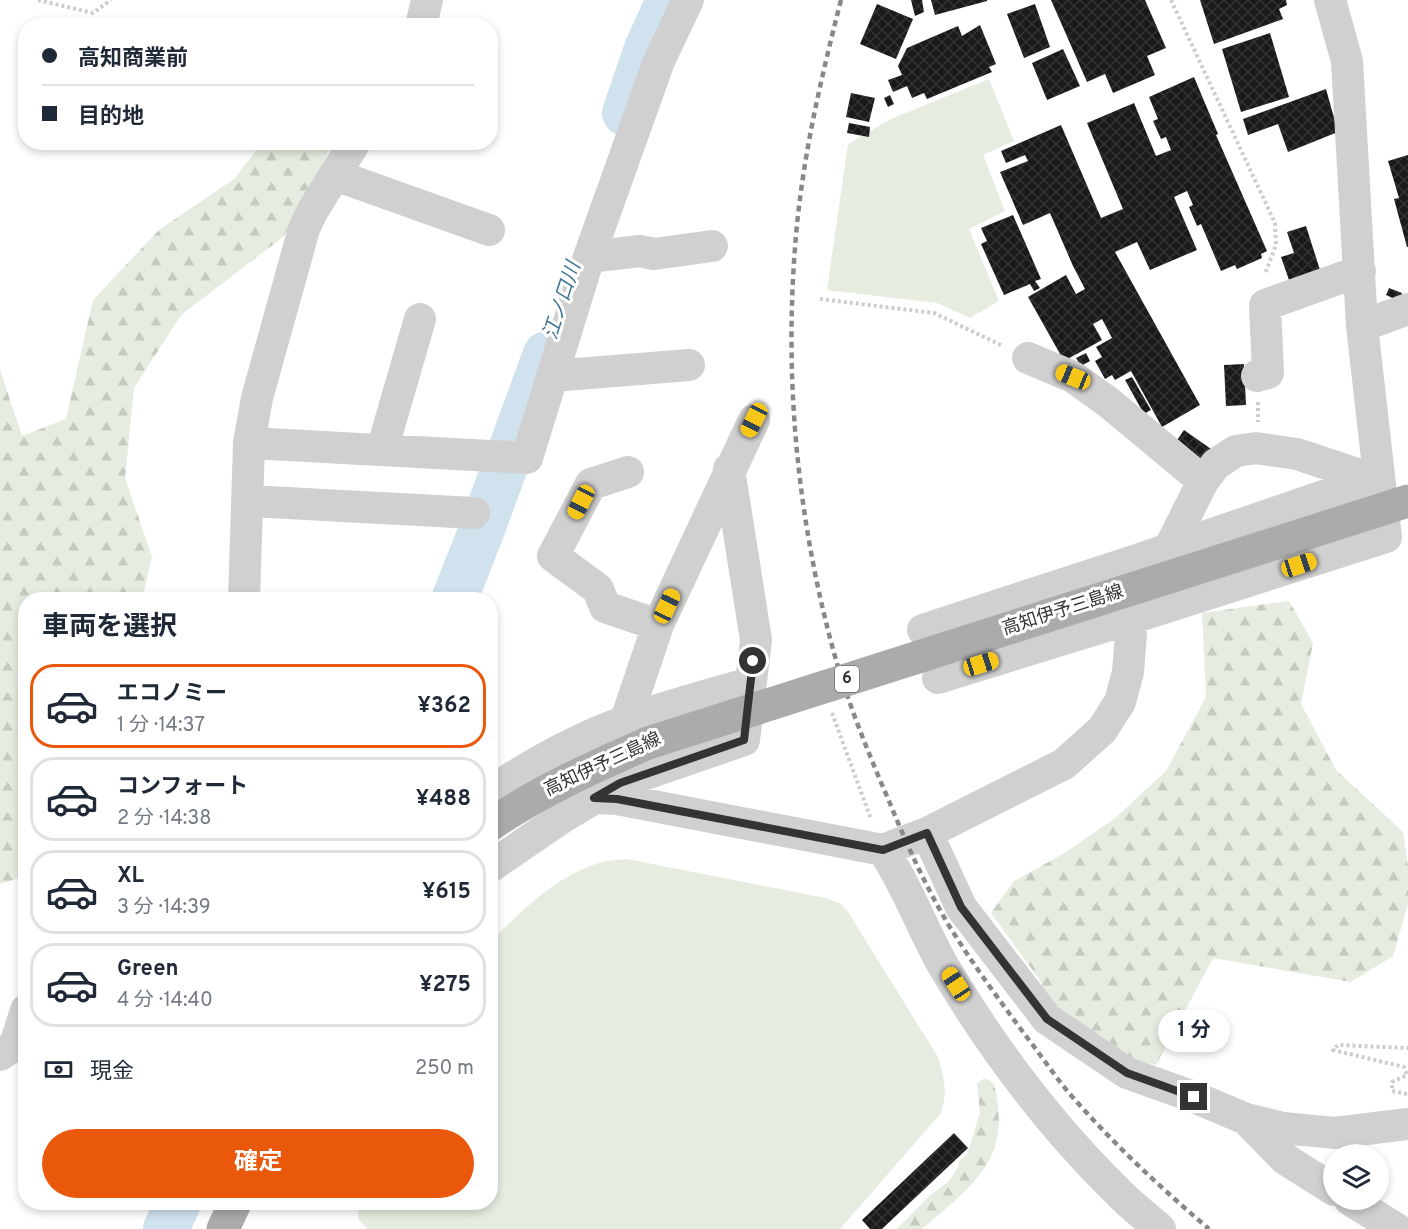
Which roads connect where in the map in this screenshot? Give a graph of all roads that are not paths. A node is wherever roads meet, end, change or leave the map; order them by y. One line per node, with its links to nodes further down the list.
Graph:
1 (427, 0): 4 (street)
2 (688, 0): 9 (street)
3 (1330, 0): 10 (street)
4 (423, 18)
5 (350, 150): 6 (street)
6 (335, 175): 7 (street); 19 (street)
7 (489, 230)
8 (712, 246): 9 (street)
9 (589, 257): 16 (street)
10 (1360, 271): 13 (street); 17 (street)
11 (1408, 309): 13 (street)
12 (420, 319): 20 (street)
13 (1362, 326): 24 (street)
14 (1028, 358): 23 (street)
15 (689, 365): 16 (street)
16 (552, 376): 20 (street)
17 (1257, 376)
18 (754, 420): 21 (street)
19 (249, 443): 20 (street); 25 (street)
20 (382, 450)
21 (729, 469): 31 (street); 35 (street)
22 (628, 472): 31 (street)
23 (1203, 481): 24 (street); 27 (street)
24 (1385, 496): 27 (street); 30 (street); 36 (main road, 高知伊予三島線 / 6, bridge)
25 (248, 501): 26 (street); 28 (street)
26 (474, 513)
27 (1169, 549): 29 (street)
28 (245, 592)
29 (1008, 602): 32 (street); 33 (street)
30 (1126, 620): 33 (street); 42 (street)
31 (658, 625): 36 (street)
32 (923, 630)
33 (1025, 651): 34 (street)
34 (938, 678)
35 (750, 683): 36 (street); 40 (street)
36 (637, 731): 38 (street); 41 (main road, 高知伊予三島線 / 6)
37 (498, 764): 38 (street)
38 (520, 771): 39 (street)
39 (498, 786)
40 (594, 798): 43 (street); 44 (street)
41 (498, 820)
42 (927, 833): 43 (street); 48 (street)
43 (883, 850): 54 (street)
44 (498, 861)
45 (18, 1035): 46 (street)
46 (0, 1056): 47 (street)
47 (18, 1066)
48 (1246, 1119): 49 (street); 50 (street)
49 (1408, 1124)
50 (1323, 1183)
51 (232, 1210): 53 (main road)
52 (1366, 1210): 55 (street)
53 (223, 1229)
54 (1160, 1229)
55 (1397, 1229)

